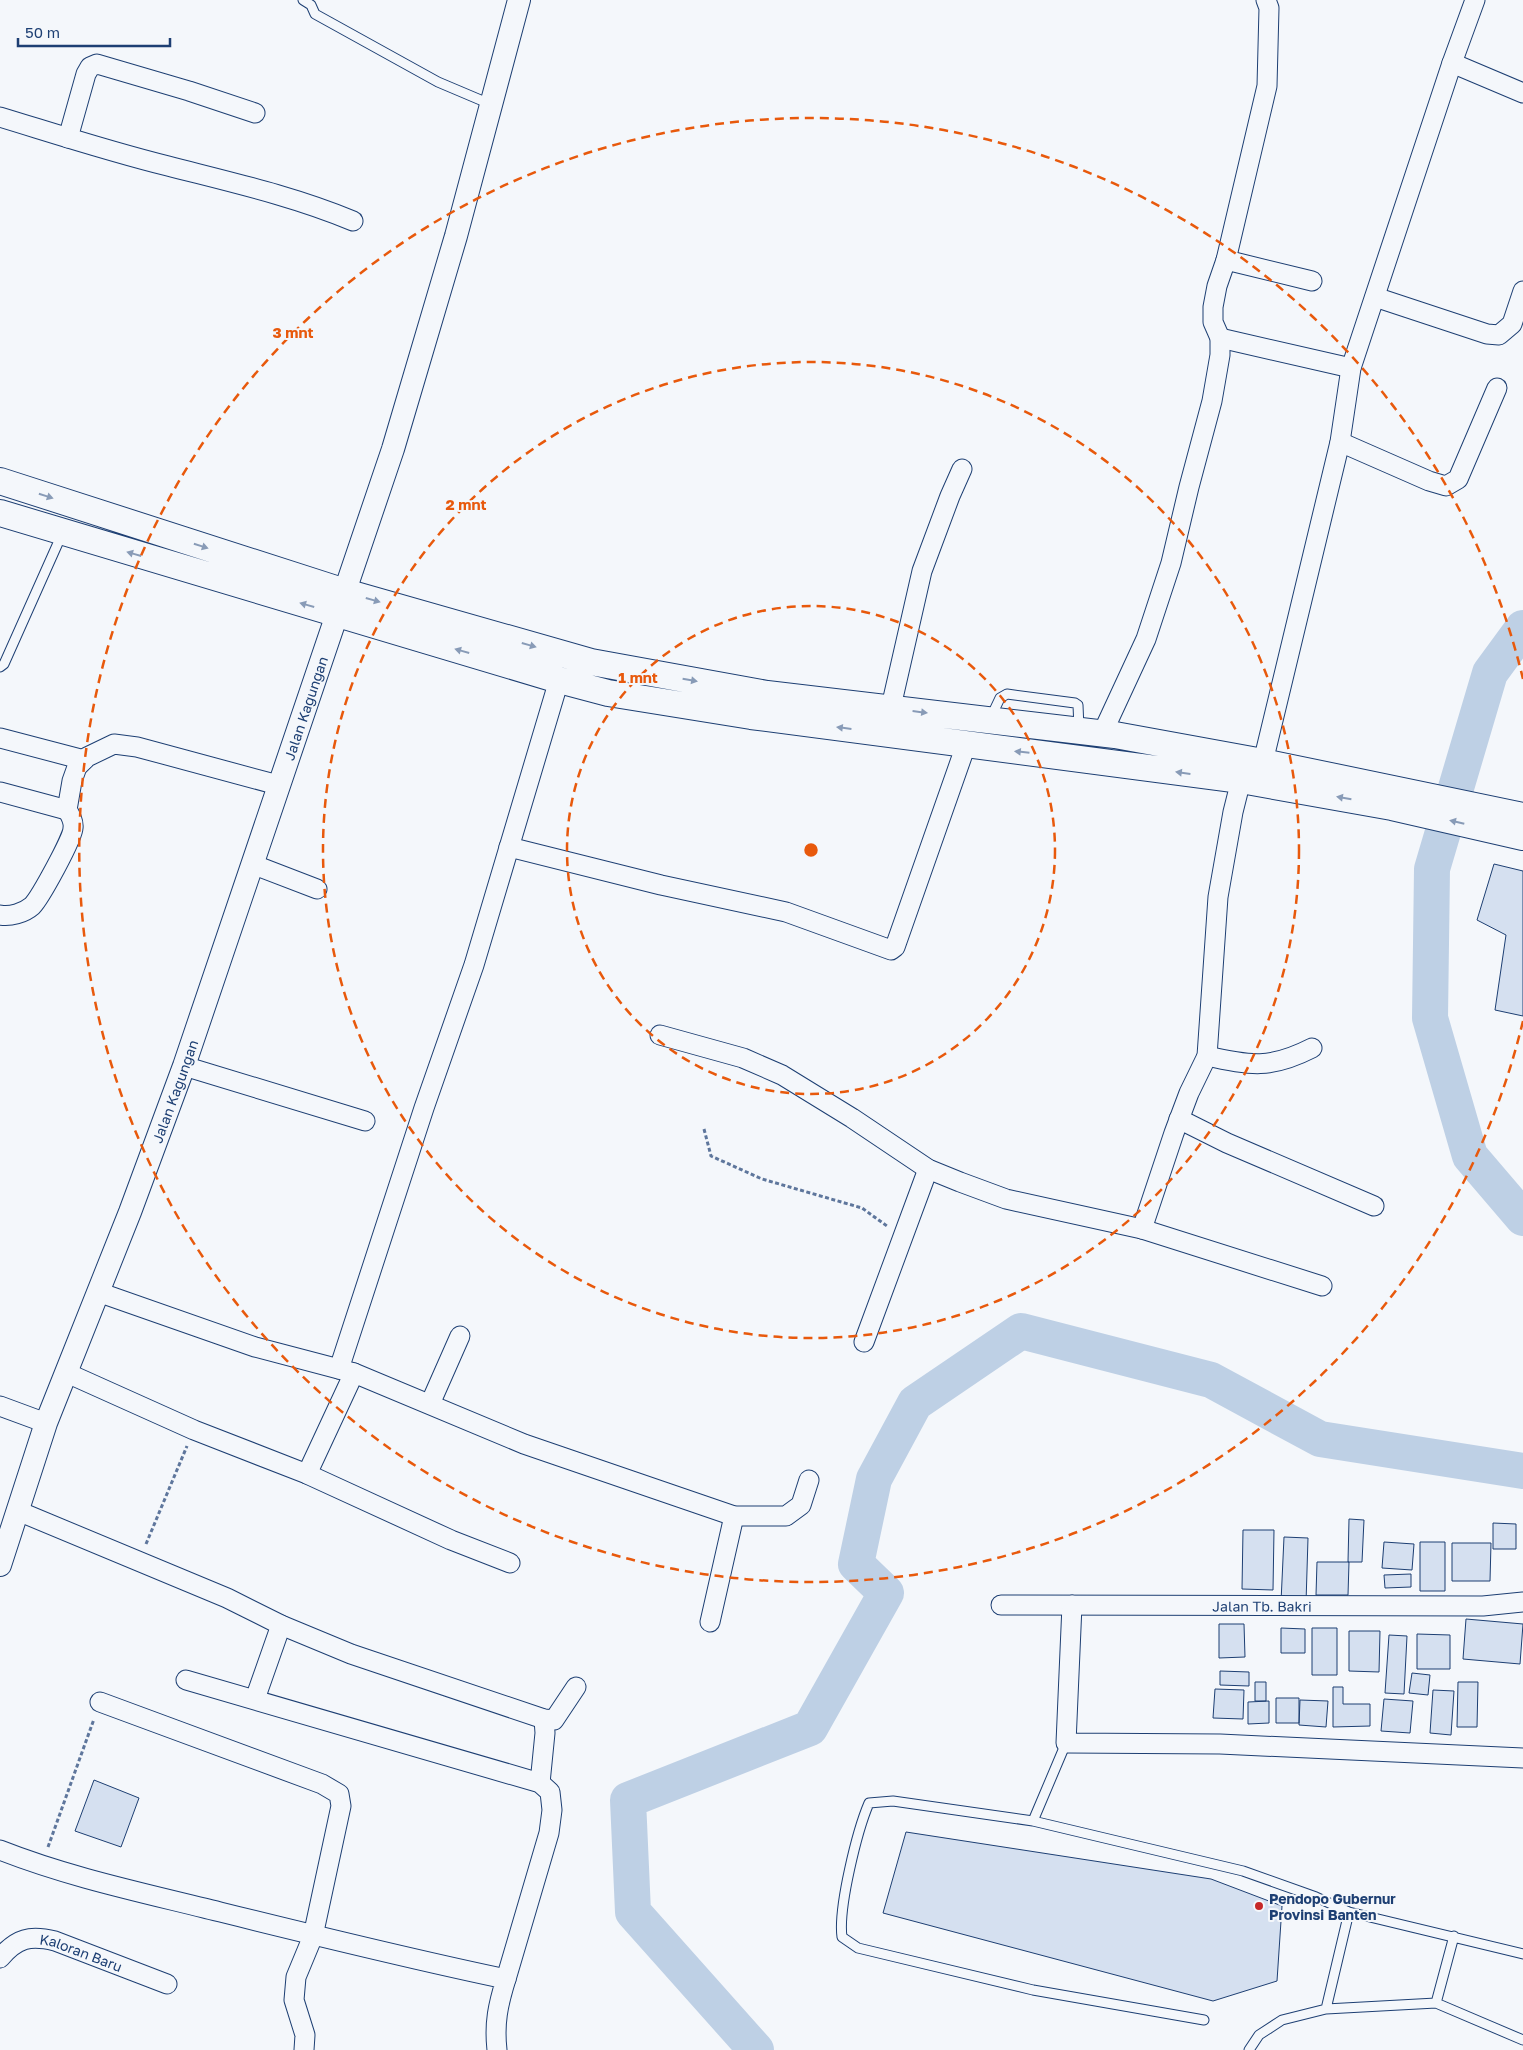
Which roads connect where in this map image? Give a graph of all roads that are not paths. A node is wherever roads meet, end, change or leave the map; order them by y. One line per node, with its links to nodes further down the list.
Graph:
1 (304, 0): 7 (lane)
2 (519, 0): 7 (street, Jalan Kagungan)
3 (1266, 0): 12 (street)
4 (1473, 0): 5 (street)
5 (1452, 63): 6 (street); 15 (street)
6 (1523, 93)
7 (490, 105): 24 (street, Jalan Kagungan)
8 (255, 113): 10 (street)
9 (0, 117): 10 (street)
10 (68, 138): 11 (street)
11 (353, 221)
12 (1226, 260): 13 (street); 16 (street)
13 (1312, 281)
14 (1523, 291): 15 (street)
15 (1375, 297): 17 (street)
16 (1220, 338): 17 (street); 28 (street)
17 (1351, 368): 19 (street)
18 (1497, 388): 19 (street)
19 (1340, 442): 33 (street)
20 (962, 469): 27 (street)
21 (0, 481): 24 (main road, one-way to 24)
22 (0, 513): 23 (main road)
23 (63, 533): 24 (main road, one-way to 23); 25 (lane)
24 (342, 603): 26 (main road, one-way to 24); 27 (main road, one-way to 27); 35 (street, Jalan Kagungan)
25 (0, 667)
26 (560, 680): 29 (main road, one-way to 26); 40 (street)
27 (890, 708): 28 (main road, one-way to 28); 29 (street)
28 (1091, 733): 33 (main road)
29 (886, 734): 31 (main road)
30 (0, 738): 32 (street)
31 (966, 745): 34 (main road, one-way to 31); 40 (street)
32 (84, 760): 35 (street); 38 (street)
33 (1263, 762): 37 (main road)
34 (1241, 780): 37 (main road, one-way to 34); 46 (street)
35 (278, 785): 41 (street, Jalan Kagungan)
36 (0, 792): 38 (street)
37 (1396, 799): 39 (main road)
38 (67, 810): 43 (street)
39 (1515, 824)
40 (509, 846): 57 (street)
41 (252, 864): 42 (street); 47 (street, Jalan Kagungan)
42 (317, 889)
43 (0, 915)
44 (660, 1035): 50 (street)
45 (1312, 1048): 46 (street)
46 (1207, 1056): 48 (street)
47 (184, 1066): 49 (street); 54 (street, Jalan Kagungan)
48 (1179, 1119): 51 (street); 52 (street)
49 (365, 1122)
50 (928, 1169): 52 (street); 56 (street)
51 (1374, 1206)
52 (1142, 1230): 53 (street)
53 (1322, 1286)
54 (98, 1292): 57 (street); 58 (street, Jalan Kagungan)
55 (460, 1336): 59 (street)
56 (864, 1342)
57 (347, 1371): 59 (street); 62 (street)
58 (67, 1373): 61 (street, Jalan Kagungan); 62 (street)
59 (430, 1404): 65 (street)
60 (0, 1406): 61 (street)
61 (46, 1423): 64 (street, Jalan Kagungan)
62 (307, 1474): 66 (street)
63 (809, 1480): 65 (street)
64 (18, 1511): 67 (street, Jalan Kagungan); 72 (street)
65 (734, 1516): 71 (street)
66 (510, 1564)
67 (0, 1565)
68 (1523, 1602): 70 (street, Jalan Tb. Bakri)
69 (1001, 1605): 70 (street, Jalan Tb. Bakri)
70 (1072, 1605): 78 (street)
71 (710, 1622)
72 (281, 1625): 75 (street); 77 (street)
73 (186, 1680): 75 (street)
74 (576, 1687): 77 (street)
75 (255, 1699): 80 (street)
76 (100, 1702): 84 (street)
77 (544, 1719): 80 (street)
78 (1066, 1743): 79 (street); 81 (lane)
79 (1523, 1758)
80 (540, 1783): 88 (street)
81 (1033, 1820): 83 (lane); 92 (lane)
82 (0, 1850): 84 (street)
83 (1349, 1912): 85 (lane); 91 (lane)
84 (313, 1936): 88 (street); 94 (street)
85 (1454, 1936): 86 (lane); 90 (lane)
86 (1523, 1954)
87 (0, 1958): 89 (street, Kaloran Baru)
88 (506, 1979): 95 (street)
89 (167, 1984)
90 (1436, 2003): 91 (lane); 93 (lane)
91 (1326, 2010): 96 (lane)
92 (1204, 2020)
93 (1523, 2040)
94 (304, 2050)
95 (497, 2050)
96 (1249, 2050)

